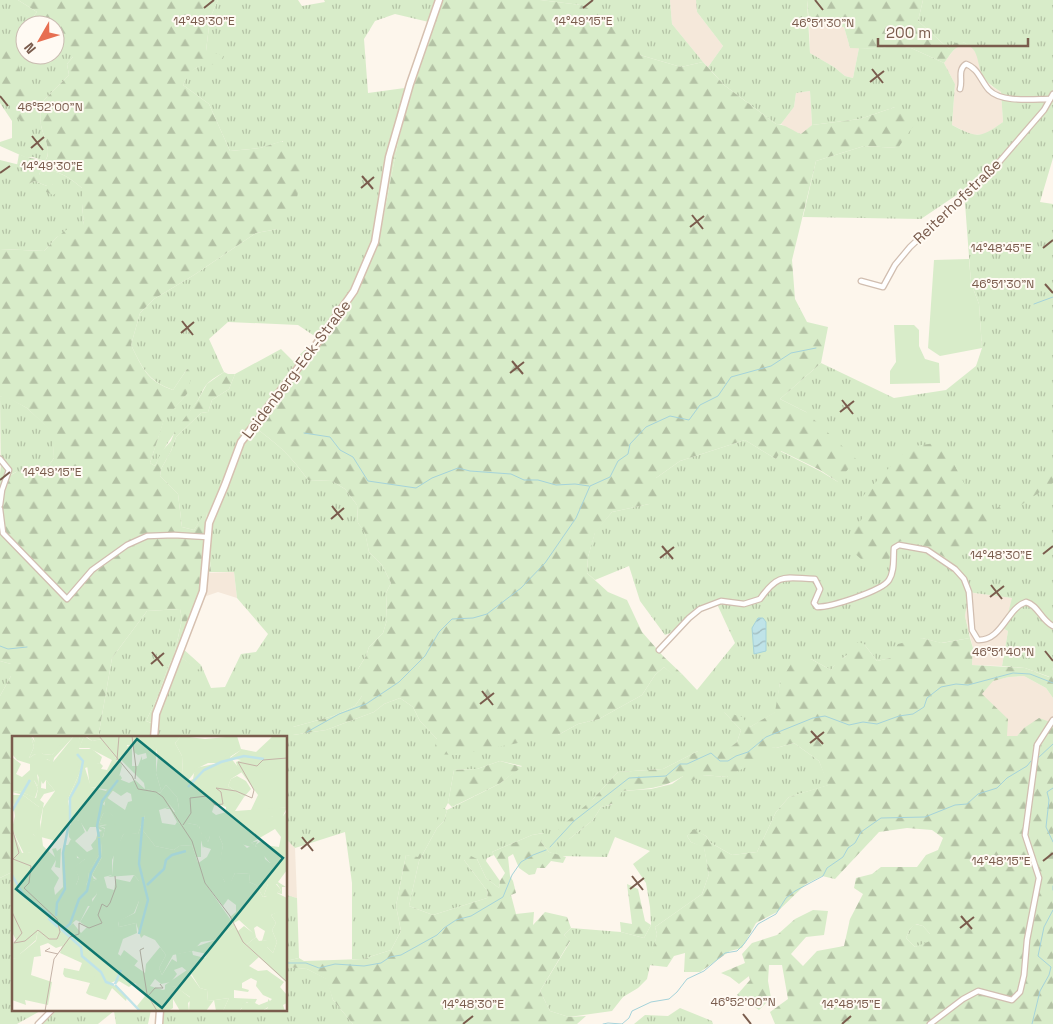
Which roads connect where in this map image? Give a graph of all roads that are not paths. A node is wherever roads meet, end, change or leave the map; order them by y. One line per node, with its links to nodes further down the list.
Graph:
1 (439, 0): 8 (street, Leidenberg-Eck-Straße)
2 (960, 89): 3 (street, Reiterhofstraße)
3 (1052, 97): 4 (street, Reiterhofstraße)
4 (860, 281)
5 (0, 459): 6 (street)
6 (0, 505)
7 (0, 509): 8 (street)
8 (207, 538): 12 (street, Leidenberg-Eck-Straße)
9 (1053, 626): 10 (street)
10 (659, 650)
11 (1053, 720): 15 (street)
12 (154, 736)
13 (50, 1012): 14 (street)
14 (38, 1024)
15 (930, 1024)

